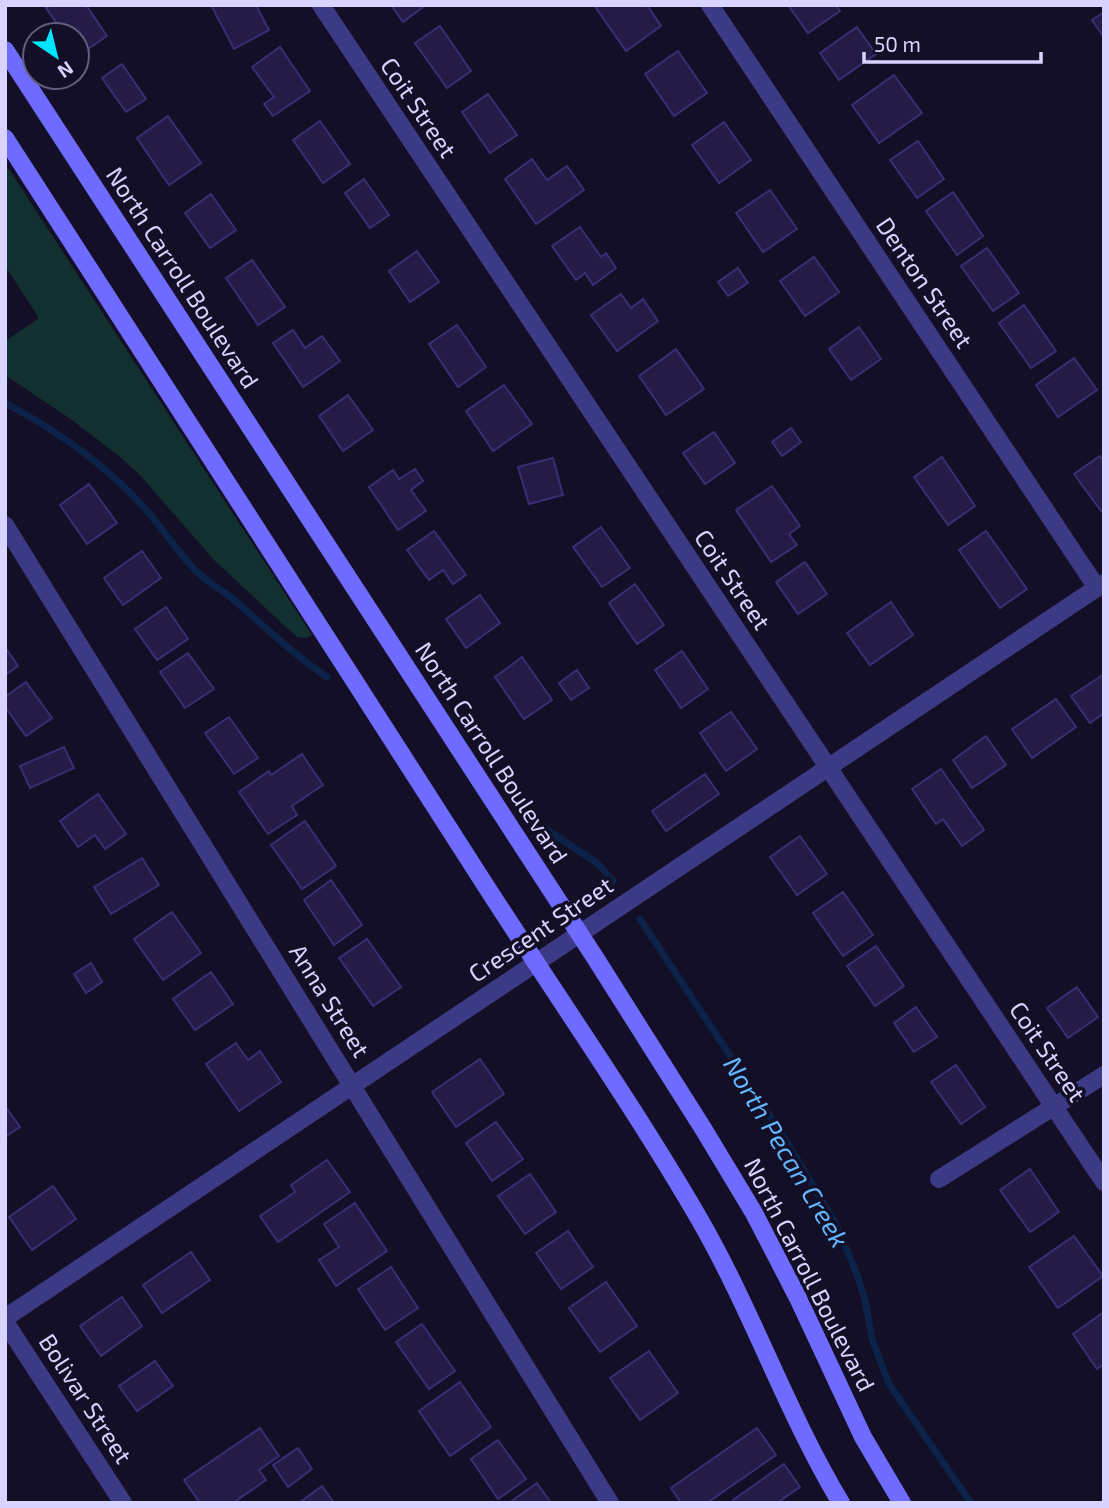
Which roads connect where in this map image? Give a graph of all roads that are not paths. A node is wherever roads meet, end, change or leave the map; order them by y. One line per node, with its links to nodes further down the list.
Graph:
1 (321, 5): 7 (street, Coit Street)
2 (710, 5): 6 (street, Denton Street)
3 (5, 50): 8 (main road, North Carroll Boulevard)
4 (5, 138): 9 (main road)
5 (5, 525): 11 (street, Anna Street)
6 (1100, 585): 7 (street, Crescent Street)
7 (827, 767): 8 (street, Crescent Street); 12 (street, Coit Street)
8 (579, 934): 9 (street, Crescent Street); 19 (main road, North Carroll Boulevard)
9 (535, 963): 11 (street, Crescent Street); 18 (main road)
10 (1104, 1075): 12 (street)
11 (352, 1086): 15 (street, Crescent Street); 17 (street, Anna Street)
12 (1055, 1108): 13 (street); 14 (street, Coit Street)
13 (939, 1180)
14 (1104, 1182)
15 (5, 1320): 16 (street, Bolivar Street)
16 (123, 1503)
17 (610, 1503)
18 (841, 1503)
19 (902, 1503)

